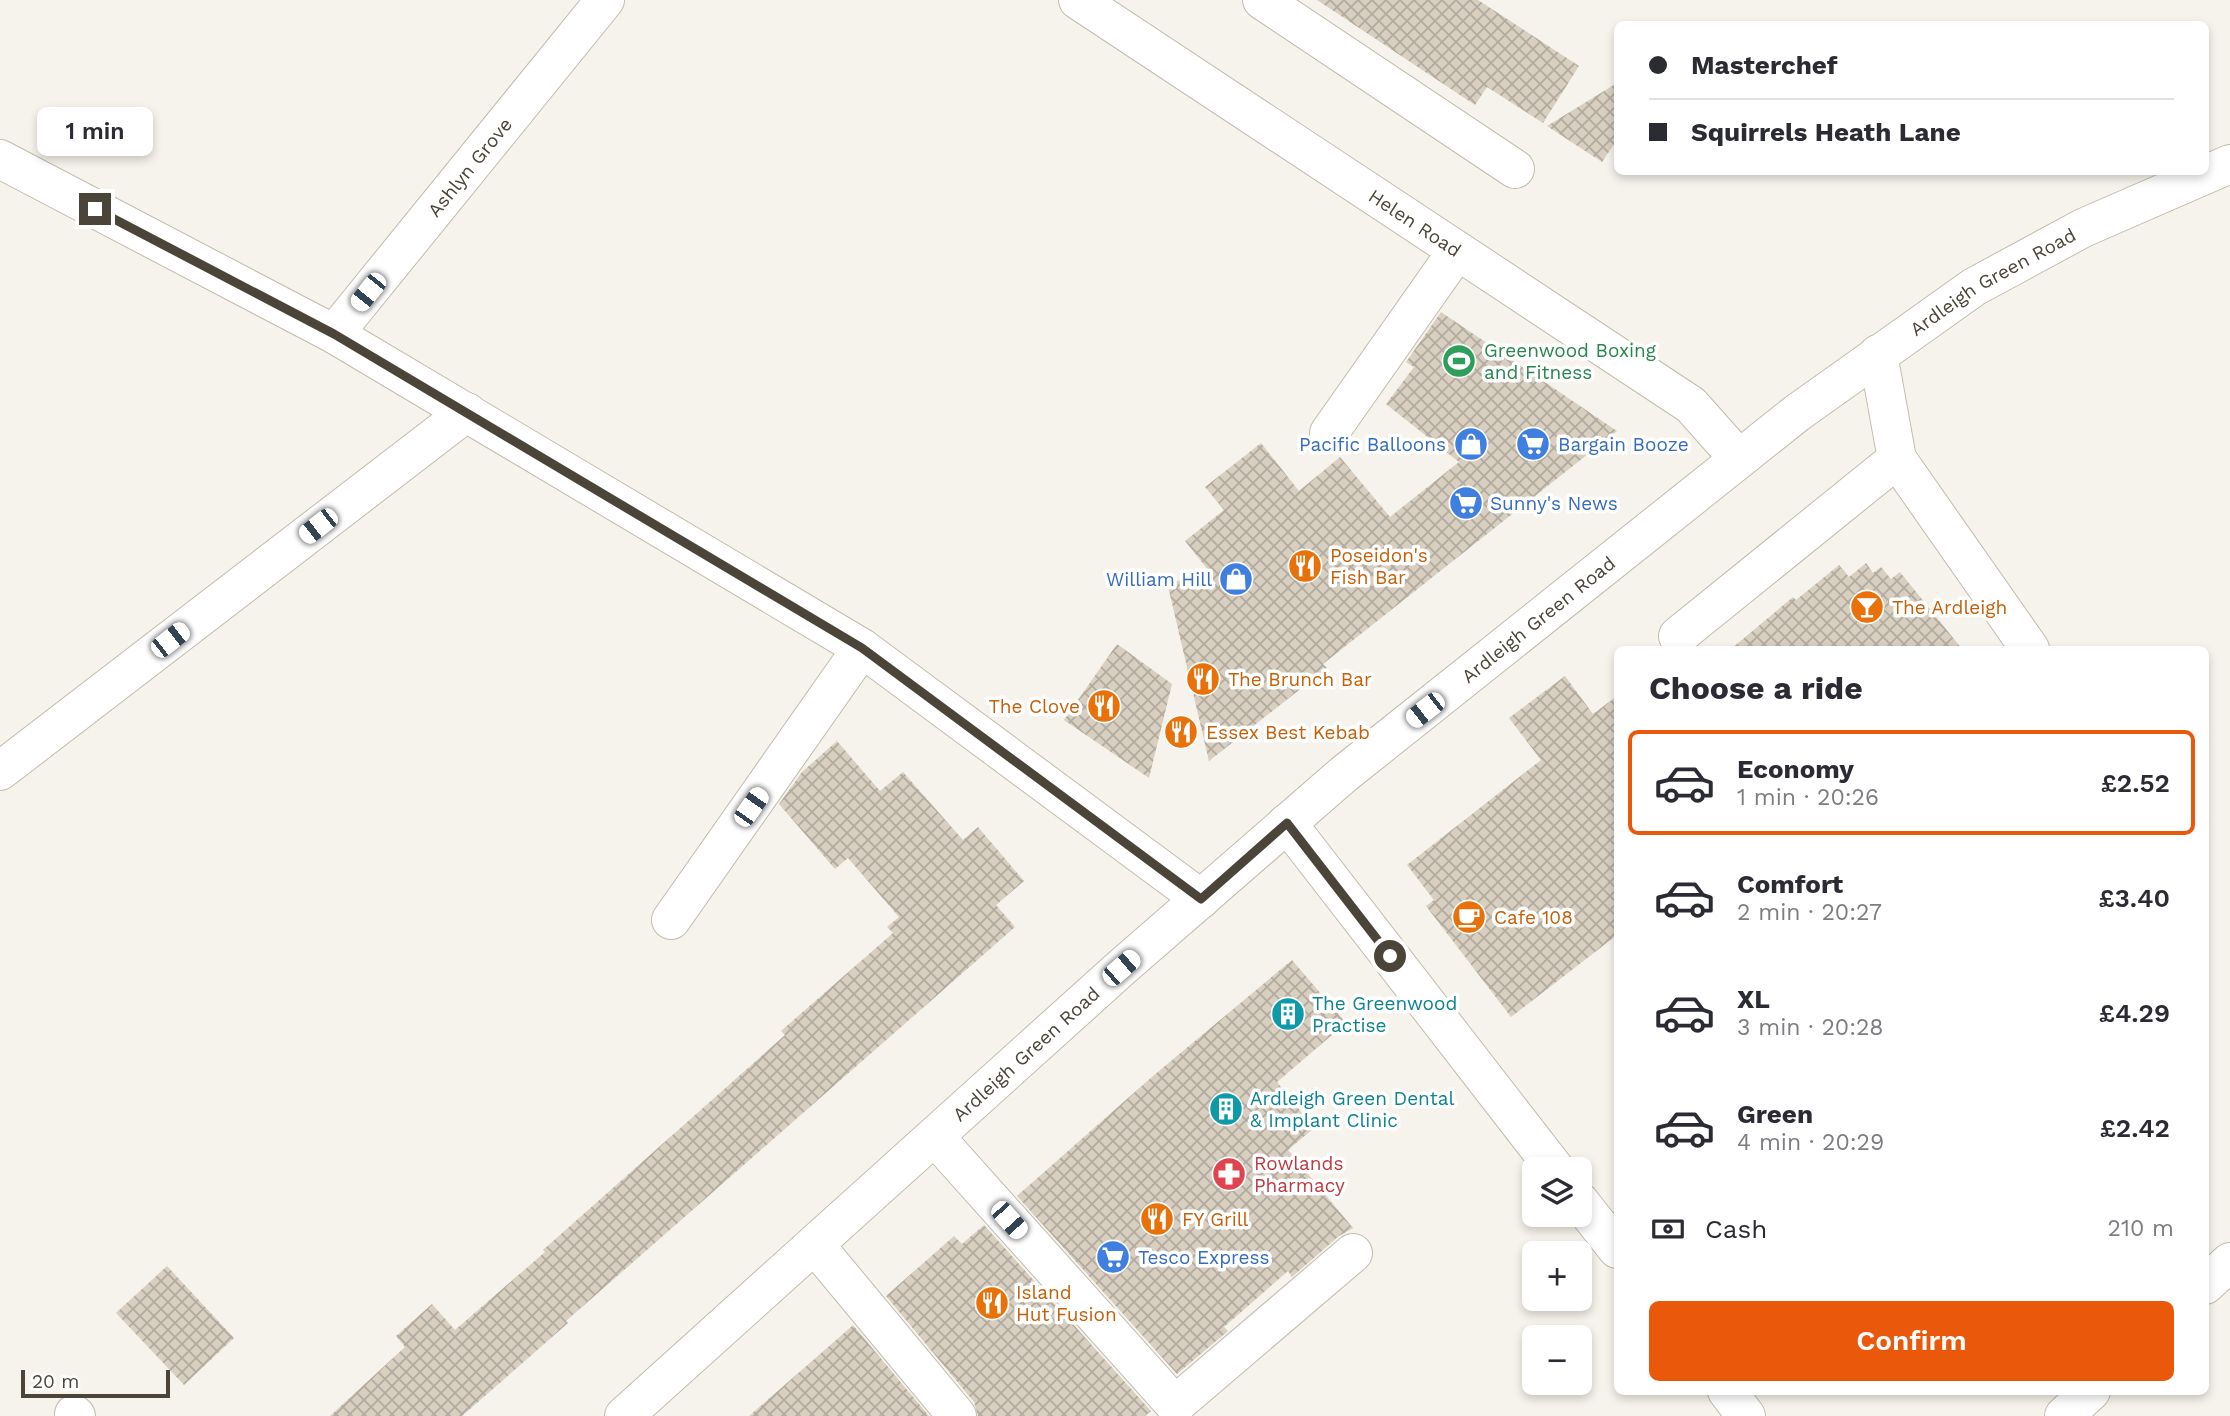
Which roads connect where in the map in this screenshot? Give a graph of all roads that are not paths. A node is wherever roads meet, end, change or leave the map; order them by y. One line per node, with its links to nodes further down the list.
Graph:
1 (605, 0): 11 (street, Ashlyn Grove)
2 (1078, 0): 4 (street, Helen Road)
3 (1262, 0): 7 (street)
4 (1121, 12): 10 (street, Helen Road)
5 (0, 159): 11 (street)
6 (2230, 164): 8 (street, Ardleigh Green Road)
7 (1515, 169)
8 (2209, 173)
9 (2205, 175): 12 (street, Ardleigh Green Road)
10 (1457, 251): 14 (street); 15 (street, Helen Road)
11 (334, 334): 13 (street)
12 (1878, 354): 15 (street, Ardleigh Green Road); 16 (street)
13 (467, 412): 19 (street); 20 (street)
14 (1329, 433)
15 (1739, 459): 21 (street, Ardleigh Green Road)
16 (1897, 459): 17 (street); 18 (street)
17 (1678, 636)
18 (2028, 646)
19 (862, 648): 22 (street); 23 (street)
20 (0, 771)
21 (1287, 823): 22 (street, Ardleigh Green Road); 25 (street)
22 (1201, 899): 24 (street, Ardleigh Green Road)
23 (671, 920)
24 (935, 1137): 27 (street, Ardleigh Green Road); 29 (street)
25 (1546, 1157)
26 (1592, 1217): 28 (street)
27 (815, 1245): 34 (street, Ardleigh Green Road); 35 (street)
28 (1614, 1245)
29 (1353, 1253)
30 (2230, 1262): 31 (street)
31 (2209, 1281)
32 (1730, 1395): 36 (street)
33 (2087, 1395): 37 (street)
34 (624, 1416)
35 (957, 1416)
36 (1746, 1416)
37 (2064, 1416)

